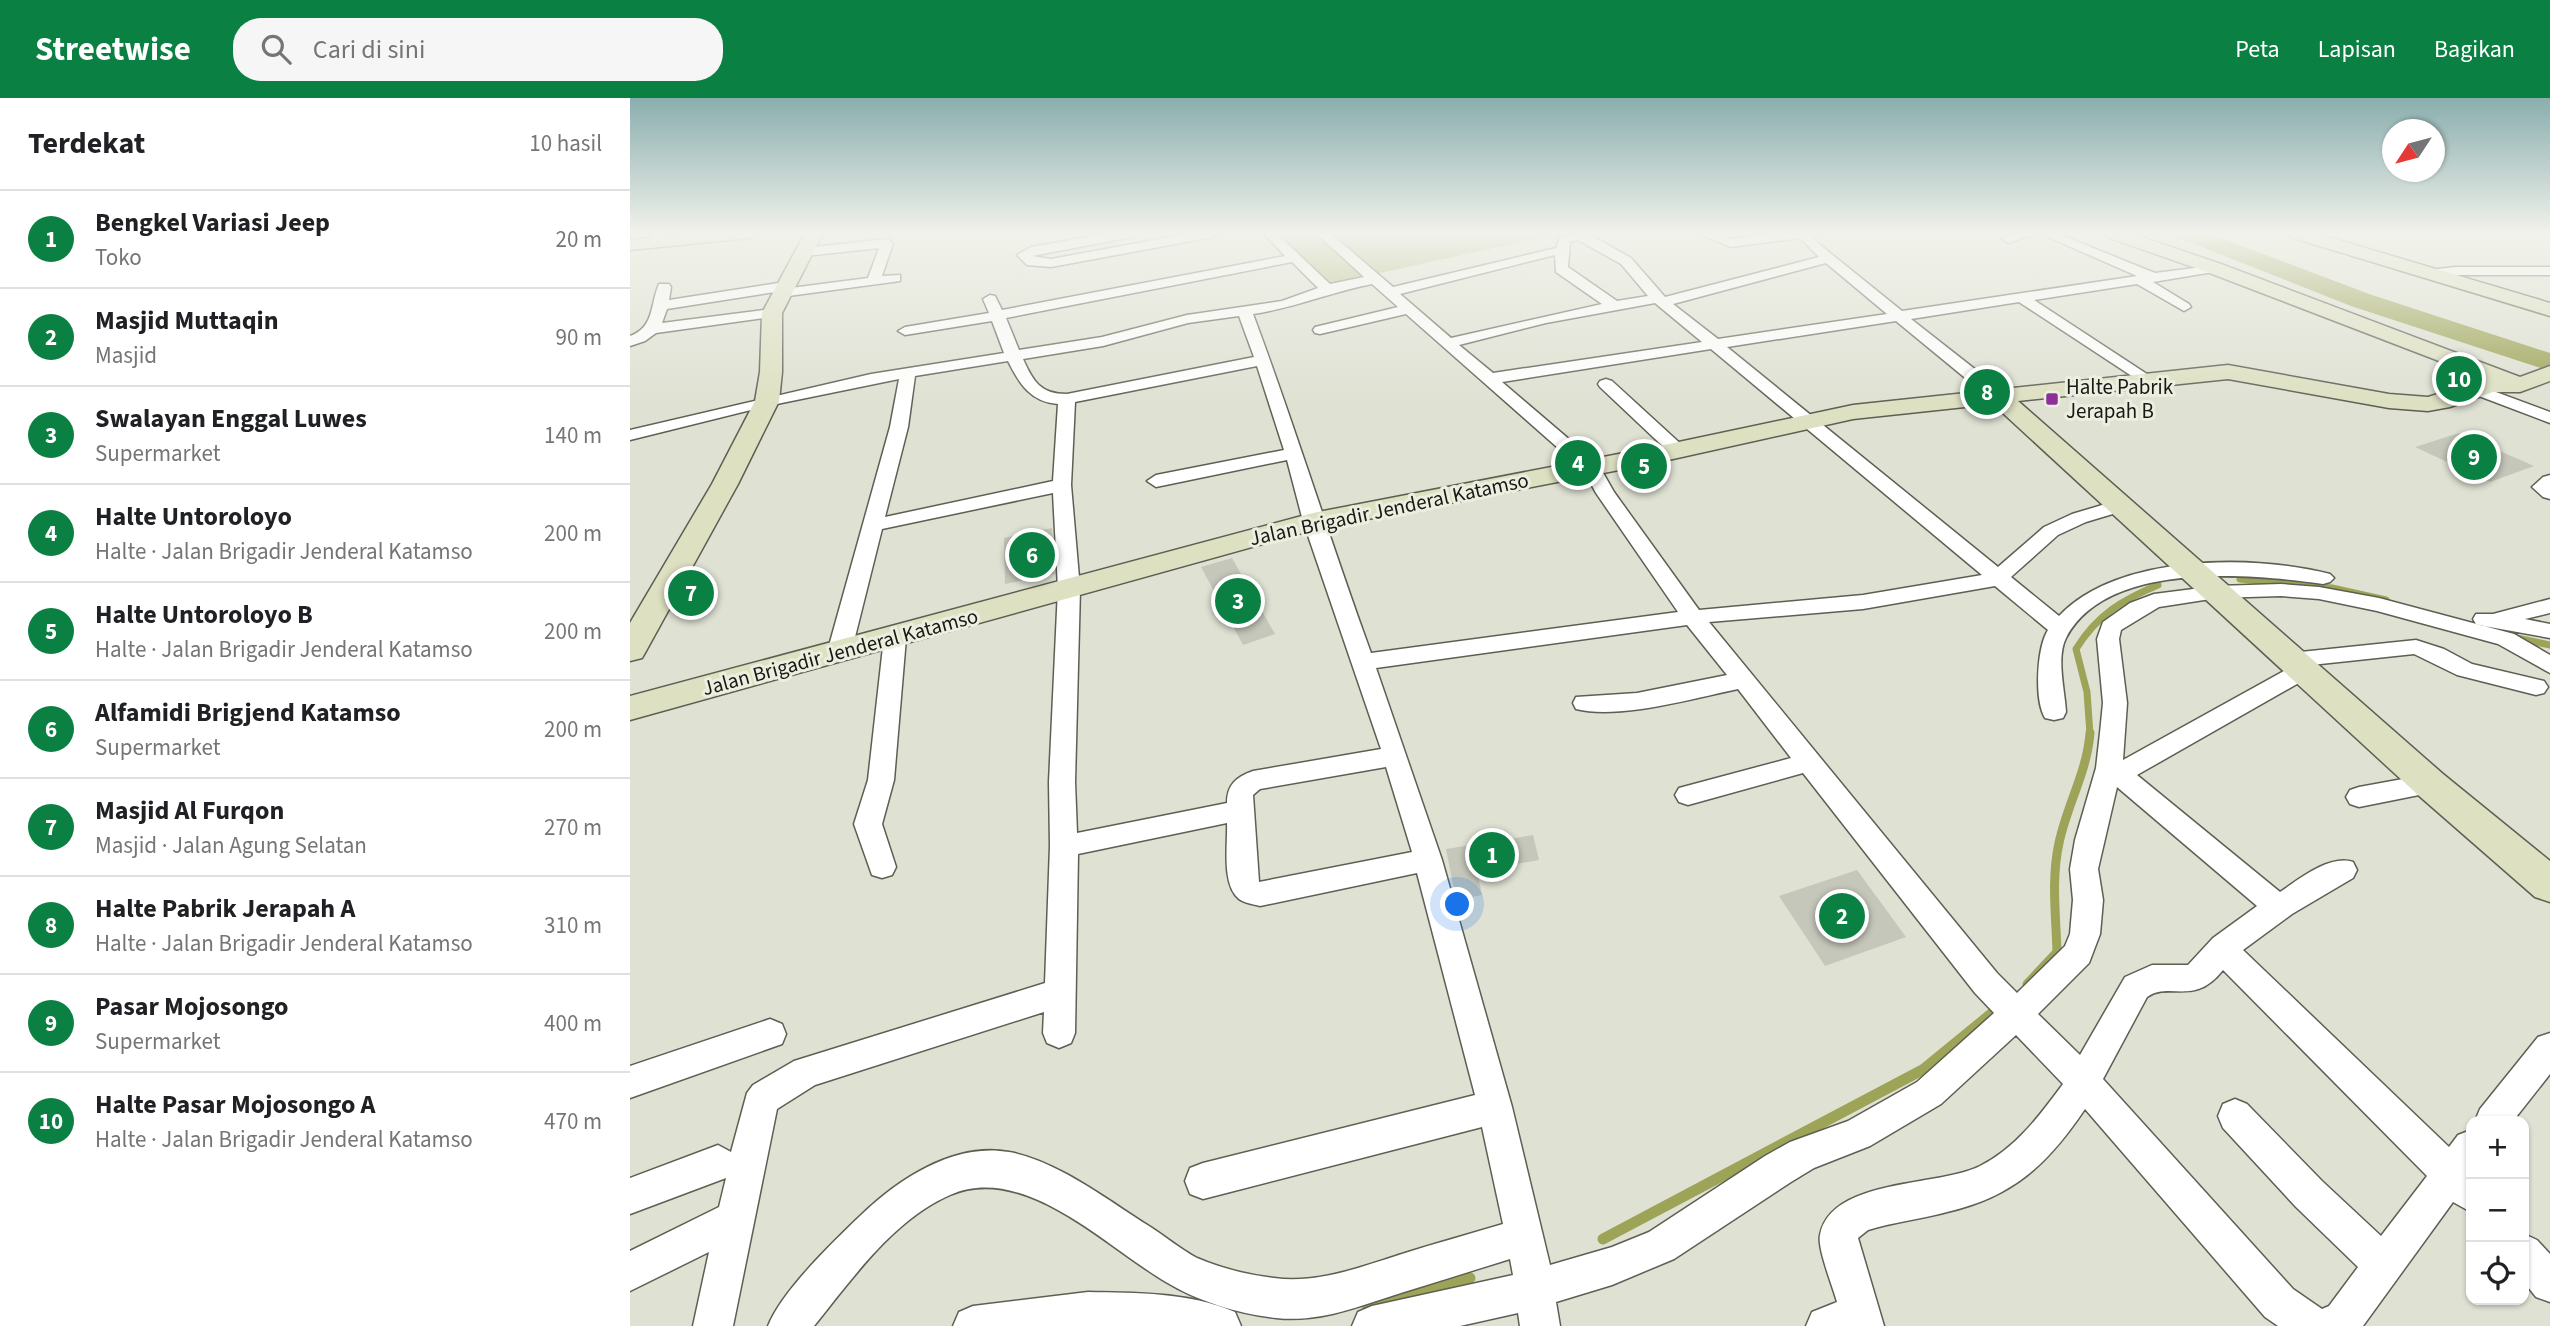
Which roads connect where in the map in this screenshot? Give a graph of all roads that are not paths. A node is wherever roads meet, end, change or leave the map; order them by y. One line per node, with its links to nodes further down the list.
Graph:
1 (663, 290): 19 (street)
2 (781, 290): 19 (street)
3 (783, 290): 25 (main road)
4 (1085, 290): 20 (street)
5 (1324, 290): 24 (street)
6 (1397, 290): 15 (street)
7 (1592, 290): 18 (street)
8 (1652, 290): 17 (street)
9 (1700, 290): 17 (street)
10 (1866, 290): 26 (street)
11 (2076, 290): 16 (street)
12 (2163, 290): 21 (street)
13 (2273, 290): 38 (main road)
14 (2484, 290): 23 (main road)
15 (1390, 292): 22 (street)
16 (2022, 299): 26 (street); 39 (street)
17 (1660, 300): 18 (street); 32 (street)
18 (1613, 305): 31 (street)
19 (661, 306): 27 (street)
20 (993, 307): 29 (street); 34 (street)
21 (2184, 307)
22 (1408, 309): 28 (street); 31 (street)
23 (2550, 310)
24 (1245, 311): 34 (street); 35 (street)
25 (772, 313): 27 (street); 42 (main road)
26 (1898, 316): 32 (street); 41 (street)
27 (654, 329): 30 (street)
28 (1320, 330)
29 (905, 331)
30 (630, 341)
31 (1448, 343): 37 (street)
32 (1716, 344): 37 (street); 45 (street)
33 (2550, 350): 38 (main road, Jalan Brigadir Jenderal Katamso)
34 (1012, 355): 36 (street); 43 (street)
35 (1262, 360): 43 (street); 48 (street)
36 (908, 373): 42 (street); 56 (street)
37 (1488, 379): 49 (street)
38 (2510, 380): 39 (main road, Jalan Brigadir Jenderal Katamso); 44 (street)
39 (2147, 382): 41 (main road, Jalan Brigadir Jenderal Katamso)
40 (1606, 384): 47 (street)
41 (1998, 396): 45 (main road, Jalan Brigadir Jenderal Katamso); 54 (main road)
42 (766, 401): 46 (street); 66 (main road)
43 (1066, 402): 52 (street)
44 (2550, 418)
45 (1807, 421): 47 (main road, Jalan Brigadir Jenderal Katamso); 57 (street)
46 (630, 435)
47 (1678, 450): 49 (main road, Jalan Brigadir Jenderal Katamso)
48 (1294, 453): 50 (street); 55 (street)
49 (1592, 468): 55 (main road, Jalan Brigadir Jenderal Katamso); 61 (street)
50 (1156, 481)
51 (2550, 481): 53 (street)
52 (1062, 485): 56 (street); 59 (street)
53 (2550, 493)
54 (2119, 506): 57 (street); 58 (main road)
55 (1313, 521): 59 (main road, Jalan Brigadir Jenderal Katamso); 68 (street)
56 (873, 525): 67 (street)
57 (1997, 579): 61 (street); 63 (street)
58 (2208, 584): 62 (street); 62 (street); 63 (street); 69 (main road); 78 (street)
59 (1069, 589): 65 (main road, Jalan Brigadir Jenderal Katamso); 83 (street)
60 (2550, 606): 62 (street)
61 (1693, 617): 68 (street); 71 (street)
62 (2487, 625): 64 (street); 70 (street)
63 (2061, 629): 75 (street)
64 (2550, 631)
65 (895, 638): 67 (main road, Jalan Brigadir Jenderal Katamso); 85 (street)
66 (630, 651)
67 (839, 653): 74 (main road, Jalan Brigadir Jenderal Katamso)
68 (1362, 662): 76 (street)
69 (2297, 665): 72 (street); 78 (street); 79 (main road)
70 (2550, 665)
71 (1744, 680): 73 (street); 77 (street)
72 (2536, 687)
73 (1585, 703)
74 (630, 708)
75 (2054, 712)
76 (1396, 757): 82 (street); 84 (street)
77 (1810, 762): 80 (street); 91 (street)
78 (2113, 771): 88 (street); 91 (street)
79 (2430, 784): 81 (street); 87 (main road)
80 (1688, 795)
81 (2359, 797)
82 (1241, 810): 83 (street); 84 (street)
83 (1064, 846): 90 (street)
84 (1428, 860): 97 (street)
85 (882, 867)
86 (2343, 870): 88 (street)
87 (2550, 885)
88 (2279, 908): 89 (street)
89 (2222, 949): 95 (street); 101 (street)
90 (1059, 993): 92 (street); 104 (street)
91 (2003, 999): 95 (street); 110 (street)
92 (1059, 1033)
93 (770, 1034): 96 (street)
94 (2550, 1048): 99 (street)
95 (2082, 1080): 111 (street); 117 (street)
96 (630, 1082)
97 (1495, 1107): 102 (street); 105 (street)
98 (2235, 1116): 107 (street)
99 (2496, 1116)
100 (718, 1163): 103 (street)
101 (2465, 1171): 107 (street)
102 (1203, 1181)
103 (630, 1196)
104 (734, 1219): 108 (street); 112 (street)
105 (1525, 1236): 110 (street); 113 (street)
106 (2529, 1259): 109 (street)
107 (2384, 1265): 118 (street)
108 (630, 1272)
109 (2550, 1283)
110 (1538, 1308): 116 (street)
111 (1850, 1322)
112 (713, 1326)
113 (788, 1326)
114 (973, 1326): 115 (street)
115 (1221, 1326)
116 (1372, 1326)
117 (2312, 1326)
118 (2330, 1326)

